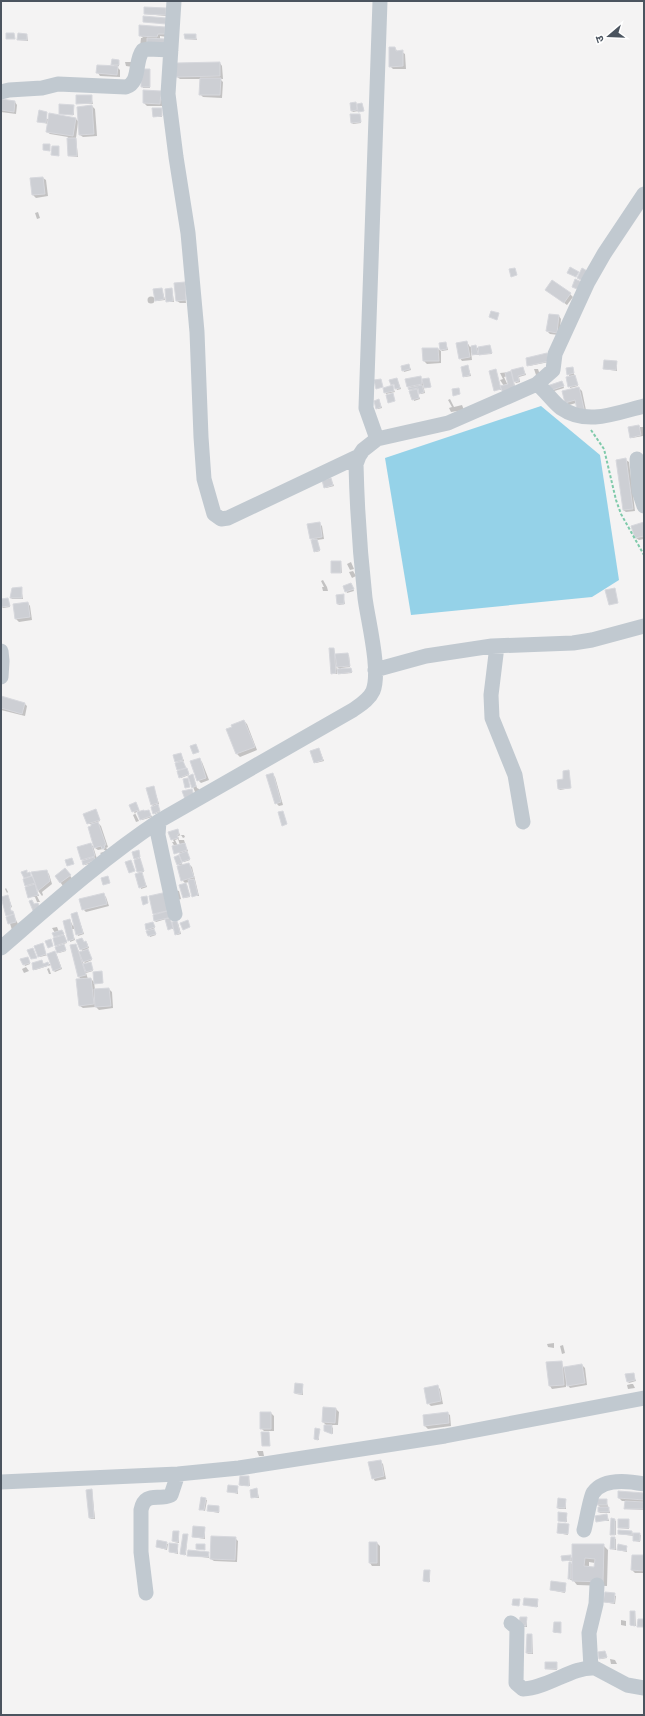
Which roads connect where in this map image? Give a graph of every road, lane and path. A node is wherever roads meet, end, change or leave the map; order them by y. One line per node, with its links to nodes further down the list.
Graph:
1 (174, 1): 3 (street)
2 (380, 1): 9 (street)
3 (171, 50): 4 (street); 10 (street)
4 (1, 92)
5 (644, 194): 6 (street)
6 (537, 384): 8 (street); 9 (street)
7 (644, 406): 8 (street)
8 (582, 417): 13 (path)
9 (377, 439): 10 (street)
10 (359, 456): 17 (street)
11 (637, 459): 12 (street)
12 (644, 506)
13 (644, 555)
14 (644, 626): 15 (street)
15 (496, 646): 17 (street); 20 (street)
16 (1, 650): 18 (street)
17 (375, 670): 19 (street)
18 (1, 676)
19 (159, 821): 21 (street); 22 (street)
20 (523, 822)
21 (176, 914)
22 (1, 948)
23 (644, 1398): 24 (street)
24 (178, 1474): 25 (street); 29 (street)
25 (1, 1482)
26 (644, 1484): 27 (street)
27 (584, 1530)
28 (596, 1585): 31 (street)
29 (146, 1593)
30 (511, 1623): 31 (street)
31 (591, 1668): 32 (street)
32 (644, 1688)

